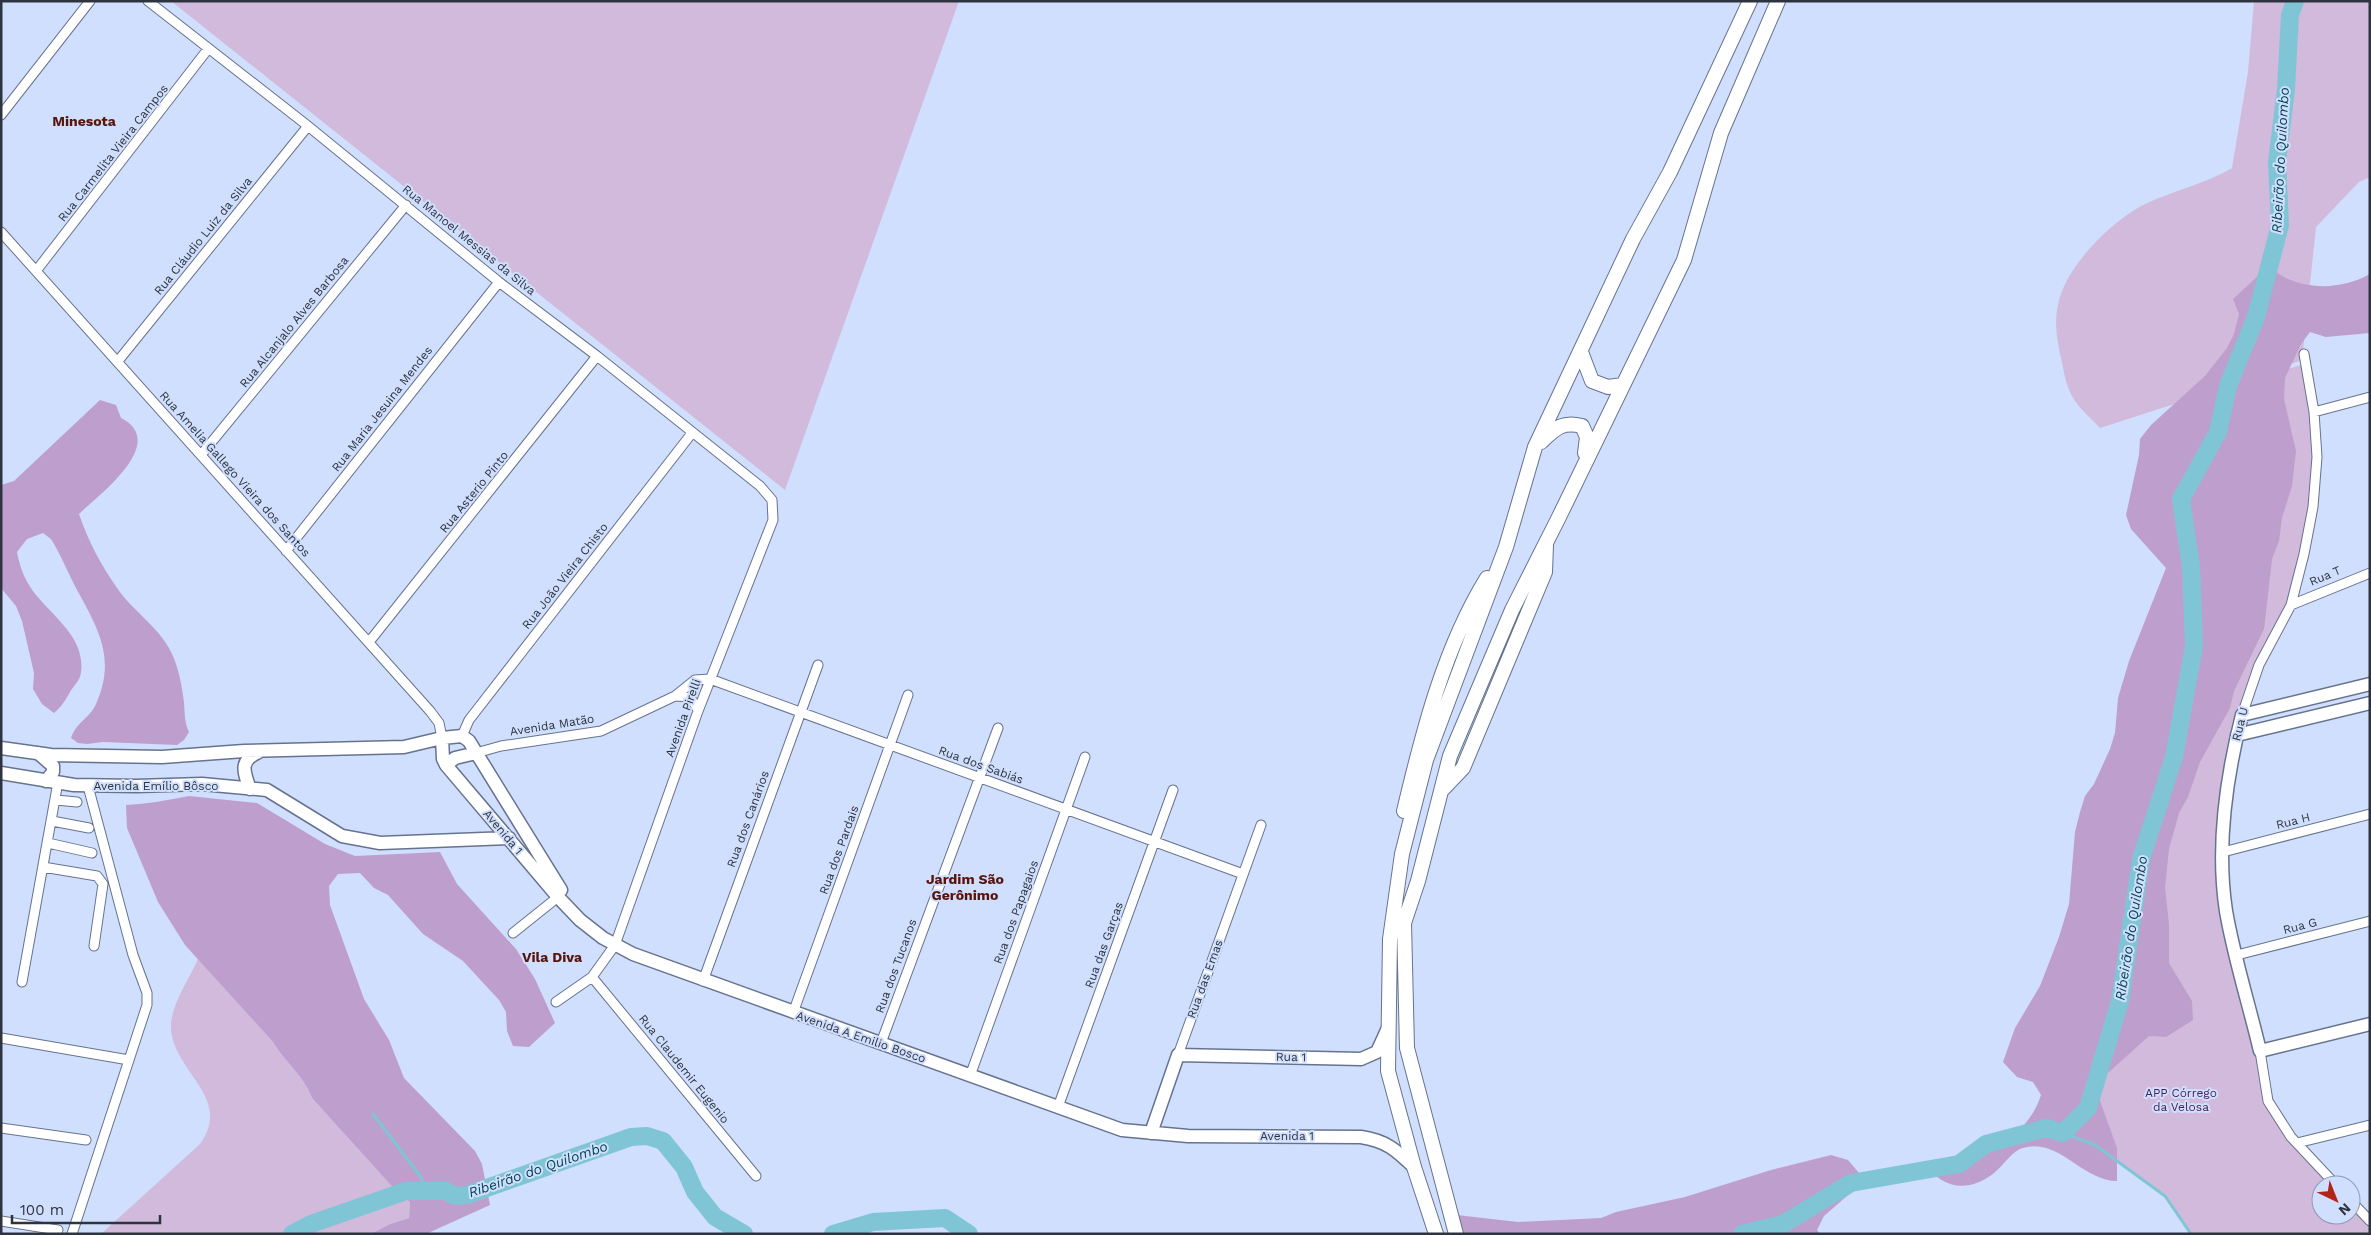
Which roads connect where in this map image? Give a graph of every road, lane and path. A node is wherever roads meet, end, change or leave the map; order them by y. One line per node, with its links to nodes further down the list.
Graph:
1 (90, 1): 6 (street)
2 (148, 1): 5 (street, Rua Manoel Messias da Silva)
3 (1750, 1): 12 (main road)
4 (1778, 1): 16 (main road)
5 (208, 49): 7 (street, Rua Manoel Messias da Silva); 10 (street, Rua Carmelita Vieira Campos)
6 (1, 115)
7 (308, 126): 8 (street, Rua Manoel Messias da Silva); 15 (street, Rua Cláudio Luiz da Silva)
8 (406, 205): 11 (street, Rua Manoel Messias da Silva); 21 (street, Rua Alcanjalo Alves Barbosa)
9 (1, 232): 10 (street, Rua Amelia Gallego Vieira dos Santos)
10 (36, 271): 15 (street, Rua Amelia Gallego Vieira dos Santos)
11 (499, 282): 14 (street, Rua Manoel Messias da Silva); 24 (street, Rua Maria Jesuina Mendes)
12 (1582, 352): 16 (main road); 20 (main road)
13 (2304, 354): 18 (street, Rua U)
14 (597, 356): 19 (street, Rua Manoel Messias da Silva); 27 (street, Rua Asterio Pinto)
15 (118, 362): 21 (street, Rua Amelia Gallego Vieira dos Santos)
16 (1623, 386): 22 (main road)
17 (2370, 397): 18 (street)
18 (2314, 412): 26 (street, Rua U)
19 (692, 433): 23 (street, Rua Manoel Messias da Silva); 39 (street, Rua João Vieira Chisto)
20 (1535, 447): 22 (main road); 81 (main road)
21 (201, 455): 24 (street, Rua Amelia Gallego Vieira dos Santos)
22 (1586, 461): 104 (main road)
23 (772, 500): 29 (street, Avenida Pirelli)
24 (286, 551): 27 (street, Rua Amelia Gallego Vieira dos Santos)
25 (2370, 573): 26 (street, Rua T)
26 (2291, 605): 36 (street, Rua U)
27 (369, 642): 40 (street, Rua Amelia Gallego Vieira dos Santos)
28 (818, 665): 35 (street, Rua dos Canários)
29 (710, 680): 32 (street, Avenida Matão); 34 (street, Avenida Pirelli); 35 (street, Rua dos Sabiás)
30 (2370, 684): 36 (main road)
31 (908, 695): 41 (street, Rua dos Pardais)
32 (675, 696): 34 (street); 45 (street, Avenida Matão)
33 (2370, 704): 38 (main road)
34 (698, 711): 72 (street, Avenida Pirelli)
35 (800, 712): 41 (street, Rua dos Sabiás); 76 (street, Rua dos Canários)
36 (2242, 715): 38 (main road, Rua U)
37 (998, 728): 49 (street, Rua dos Tucanos)
38 (2237, 735): 64 (main road, Rua U)
39 (462, 736): 40 (main road); 45 (main road)
40 (442, 738): 43 (main road); 47 (main road)
41 (890, 744): 49 (street, Rua dos Sabiás); 79 (street, Rua dos Pardais)
42 (1, 748): 44 (main road)
43 (263, 750): 44 (main road); 52 (main road)
44 (38, 753): 50 (main road)
45 (476, 753): 47 (main road); 69 (main road)
46 (1085, 757): 56 (street, Rua dos Papagaios)
47 (446, 766): 61 (main road, Avenida 1)
48 (1, 773): 50 (main road, Avenida Emílio Bôsco)
49 (979, 778): 56 (street, Rua dos Sabiás); 83 (street, Rua dos Tucanos)
50 (52, 782): 51 (main road, Avenida Emílio Bôsco); 54 (street)
51 (88, 786): 52 (main road, Avenida Emílio Bôsco); 86 (street)
52 (250, 789): 61 (main road, Avenida Emílio Bôsco)
53 (1173, 790): 62 (street, Rua das Garças)
54 (56, 800): 55 (street); 58 (street)
55 (77, 802)
56 (1067, 808): 62 (street, Rua dos Sabiás); 87 (street, Rua dos Papagaios)
57 (2370, 814): 64 (street, Rua H)
58 (52, 821): 60 (street); 63 (street)
59 (1261, 825): 67 (street, Rua das Emas)
60 (89, 828)
61 (509, 838): 68 (main road, Avenida 1)
62 (1155, 841): 67 (street, Rua dos Sabiás); 88 (street, Rua das Garças)
63 (48, 843): 65 (street); 66 (street)
64 (2223, 852): 74 (main road, Rua U)
65 (92, 853)
66 (43, 867): 73 (street); 77 (street)
67 (1243, 874): 85 (street, Rua das Emas)
68 (558, 897): 69 (main road, Avenida 1); 71 (street)
69 (580, 920): 72 (main road, Avenida A Emilio Bosco)
70 (2370, 921): 74 (street, Rua G)
71 (513, 933)
72 (615, 945): 75 (street, Avenida Pirelli); 76 (main road, Avenida A Emilio Bosco)
73 (94, 946)
74 (2237, 955): 84 (main road, Rua U)
75 (592, 977): 78 (street, Avenida Pirelli); 96 (street, Rua Claudemir Eugenio)
76 (703, 981): 79 (main road, Avenida A Emilio Bosco)
77 (22, 982)
78 (556, 1002)
79 (794, 1013): 83 (main road, Avenida A Emilio Bosco)
80 (2370, 1024): 84 (main road)
81 (1388, 1028): 85 (main road, Rua 1); 94 (main road)
82 (1, 1038): 86 (street)
83 (881, 1043): 87 (main road, Avenida A Emilio Bosco)
84 (2260, 1051): 93 (street, Rua U)
85 (1178, 1055): 91 (main road, Rua das Emas)
86 (129, 1060): 102 (street)
87 (970, 1076): 88 (main road, Avenida A Emilio Bosco)
88 (1058, 1107): 91 (main road, Avenida A Emilio Bosco)
89 (2370, 1124): 93 (street)
90 (1, 1128): 92 (street)
91 (1150, 1133): 94 (main road, Avenida 1)
92 (86, 1140)
93 (2297, 1143): 95 (street)
94 (1414, 1167): 103 (main road)
95 (2327, 1175)
96 (756, 1176)
97 (2361, 1212): 99 (street)
98 (1, 1221): 101 (street)
99 (2370, 1221)
100 (58, 1230): 101 (street)
101 (47, 1231)
102 (72, 1234)
103 (1436, 1234)
104 (1456, 1234)

